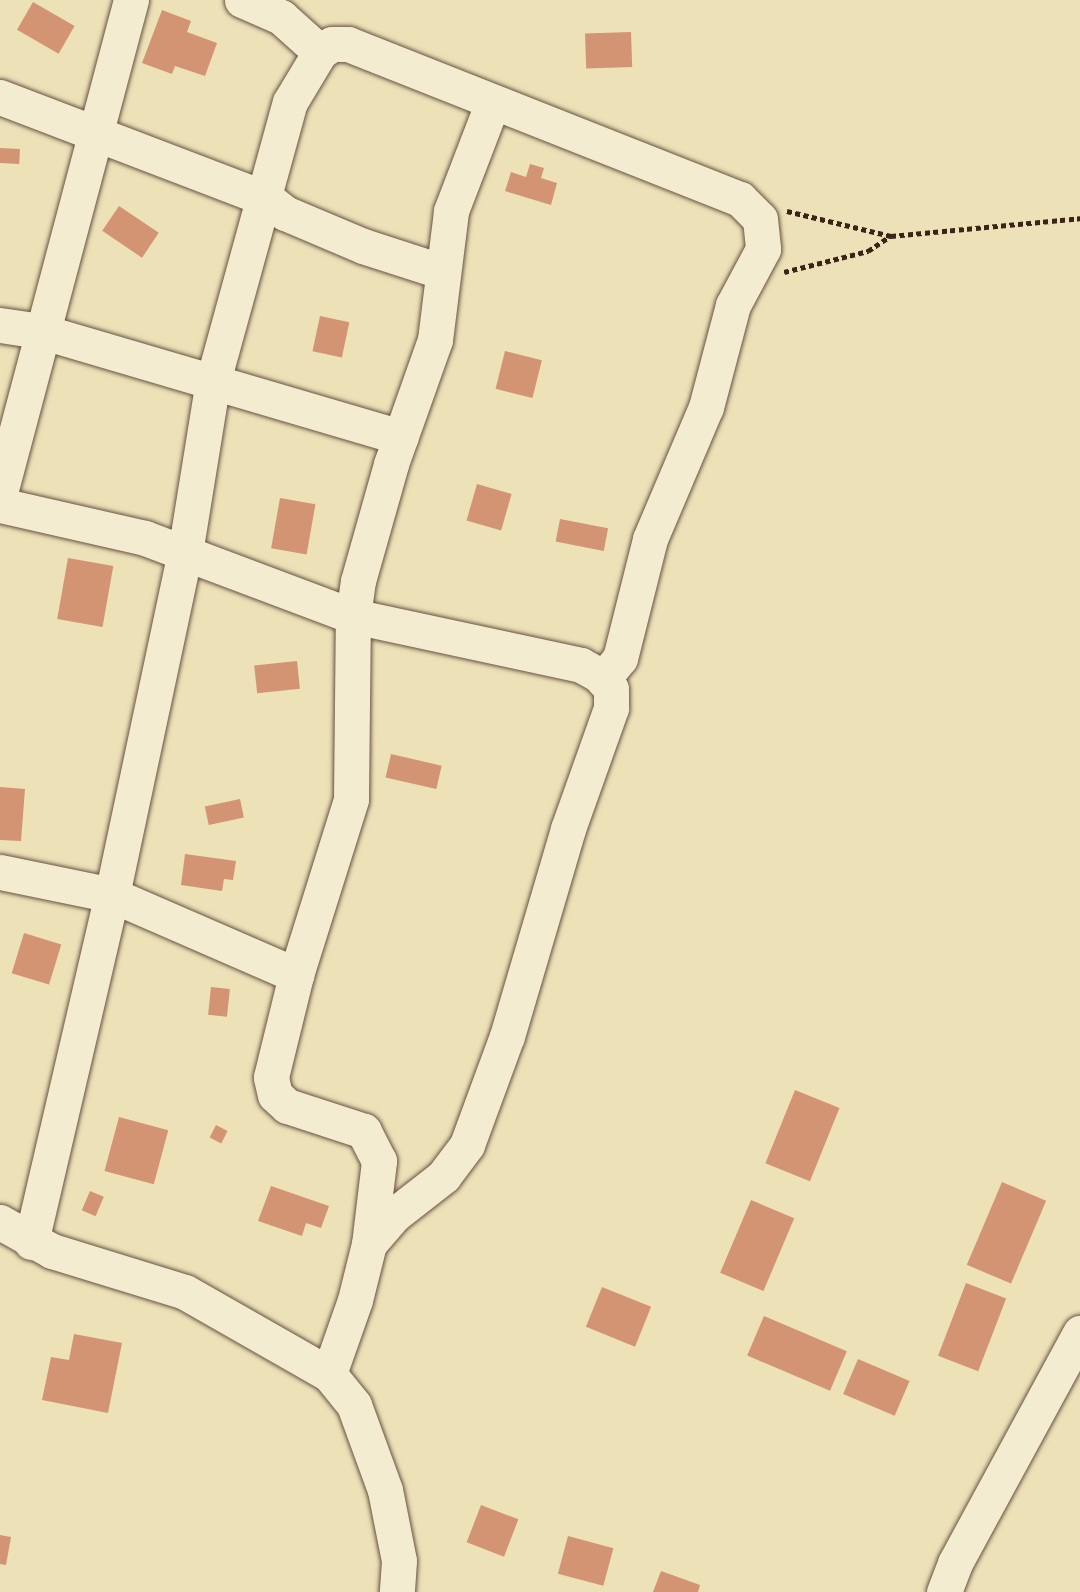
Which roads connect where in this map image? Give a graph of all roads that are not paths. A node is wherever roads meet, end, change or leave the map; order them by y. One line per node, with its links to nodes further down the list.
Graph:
1 (131, 0): 6 (street)
2 (242, 0): 3 (street)
3 (320, 52): 5 (street); 7 (street)
4 (0, 97): 6 (street)
5 (492, 104): 8 (street); 17 (street)
6 (96, 130): 7 (street); 10 (street)
7 (267, 199): 8 (street); 11 (street)
8 (443, 272): 12 (street)
9 (0, 325): 10 (street)
10 (40, 331): 11 (street); 13 (street)
11 (213, 382): 12 (street); 15 (street)
12 (401, 437): 16 (street)
13 (0, 493)
14 (0, 505): 15 (street)
15 (185, 553): 16 (street); 19 (street)
16 (353, 617): 17 (street); 20 (street)
17 (603, 679): 22 (street)
18 (0, 872): 19 (street)
19 (112, 895): 20 (street); 21 (street)
20 (296, 975): 22 (street)
21 (10, 1225): 24 (street)
22 (369, 1244): 24 (street)
23 (1080, 1333): 26 (street)
24 (329, 1374): 25 (street)
25 (407, 1590)
26 (944, 1592)

